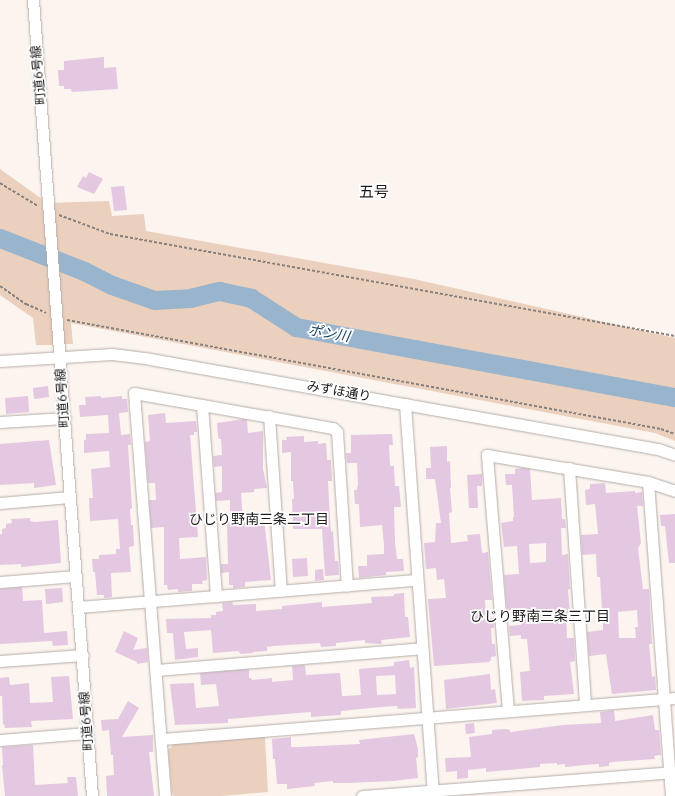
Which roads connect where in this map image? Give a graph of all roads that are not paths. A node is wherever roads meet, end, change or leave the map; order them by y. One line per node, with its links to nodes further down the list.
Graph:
1 (32, 0): 2 (street, 町道6号線)
2 (60, 356): 3 (street, みずほ通り); 4 (street, みずほ通り); 7 (street, 町道6号線)
3 (0, 361)
4 (405, 404): 9 (street, みずほ通り); 16 (street)
5 (202, 405): 6 (street); 20 (street); 21 (street)
6 (268, 416): 18 (street); 19 (street)
7 (65, 418): 8 (street); 13 (street, 町道6号線)
8 (0, 422)
9 (675, 455)
10 (569, 468): 11 (street); 29 (street); 30 (street)
11 (648, 482): 12 (street); 28 (street)
12 (675, 491)
13 (70, 497): 14 (street); 15 (street, 町道6号線)
14 (0, 503)
15 (76, 576): 17 (street); 22 (street, 町道6号線)
16 (416, 580): 18 (street); 23 (street)
17 (0, 582)
18 (347, 586): 19 (street)
19 (281, 591): 20 (street)
20 (216, 596): 21 (street)
21 (150, 600): 22 (street); 26 (street)
22 (78, 607): 24 (street, 町道6号線)
23 (422, 648): 26 (street); 31 (street)
24 (83, 655): 25 (street); 32 (street, 町道6号線)
25 (0, 661)
26 (156, 670): 33 (street)
27 (675, 698): 28 (street)
28 (663, 699): 29 (street); 35 (street)
29 (585, 704): 30 (street)
30 (508, 711): 31 (street)
31 (427, 718): 33 (street); 36 (street)
32 (87, 733): 34 (street); 37 (street, 町道6号線)
33 (162, 739): 38 (street)
34 (0, 740)
35 (672, 772): 36 (street); 40 (street)
36 (432, 793): 39 (street)
37 (92, 796)
38 (165, 796)
39 (362, 796)
40 (671, 796)

